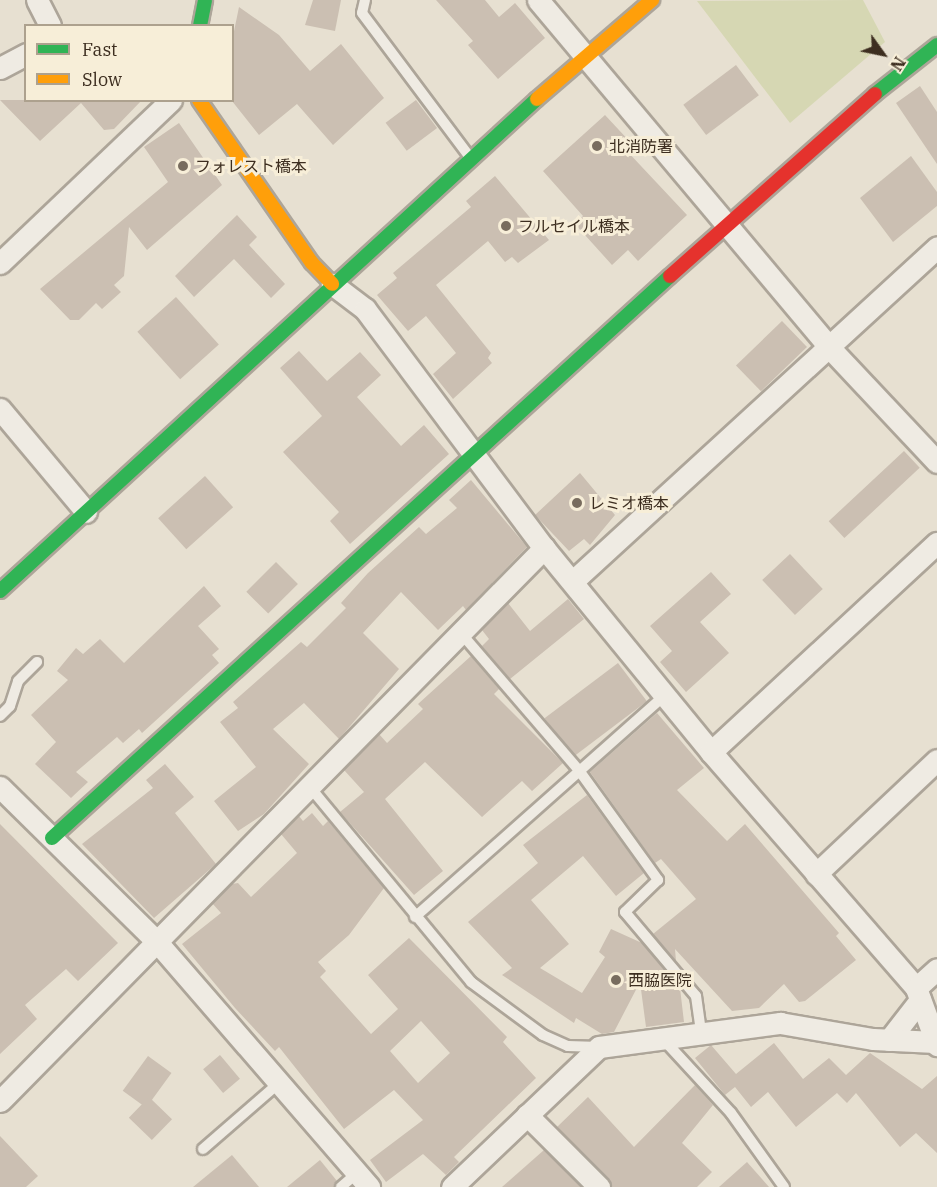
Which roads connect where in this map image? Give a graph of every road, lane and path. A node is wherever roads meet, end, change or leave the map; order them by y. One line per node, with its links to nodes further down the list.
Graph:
1 (37, 0): 6 (street)
2 (205, 0): 7 (street)
3 (365, 0): 14 (lane)
4 (538, 0): 10 (street)
5 (652, 0): 10 (street)
6 (49, 24)
7 (200, 24)
8 (937, 45): 15 (street)
9 (24, 55): 11 (street)
10 (585, 55): 14 (street); 15 (street)
11 (0, 68)
12 (169, 102): 17 (street)
13 (200, 102): 18 (street)
14 (470, 158): 18 (street)
15 (726, 226): 19 (street); 21 (street)
16 (937, 247): 19 (street)
17 (0, 263)
18 (332, 284): 21 (street); 23 (street)
19 (828, 346): 22 (street); 26 (street)
20 (0, 409): 23 (street)
21 (471, 455): 25 (street); 37 (street)
22 (937, 462)
23 (86, 512): 27 (street)
24 (937, 543): 32 (street)
25 (544, 548): 26 (street); 28 (street)
26 (573, 581): 30 (street)
27 (0, 591)
28 (460, 632): 34 (lane); 35 (street)
29 (37, 662): 31 (lane)
30 (665, 695): 32 (street); 34 (lane)
31 (0, 716)
32 (711, 752): 38 (street)
33 (937, 760): 38 (street)
34 (578, 769): 39 (lane); 43 (lane)
35 (309, 786): 39 (lane); 40 (street)
36 (0, 787): 37 (street)
37 (52, 838): 40 (street)
38 (816, 874): 42 (street)
39 (415, 917): 47 (lane)
40 (157, 942): 48 (street); 49 (street)
41 (937, 969): 42 (street)
42 (918, 994): 45 (street); 46 (street)
43 (701, 1031): 44 (street); 45 (street)
44 (661, 1037): 47 (street); 56 (lane)
45 (889, 1040): 46 (street)
46 (936, 1044)
47 (599, 1047): 50 (street)
48 (279, 1083): 51 (lane); 52 (street)
49 (0, 1101)
50 (527, 1115): 54 (street); 55 (street)
51 (203, 1149)
52 (363, 1180): 53 (lane)
53 (341, 1187)
54 (452, 1187)
55 (599, 1187)
56 (784, 1187)

